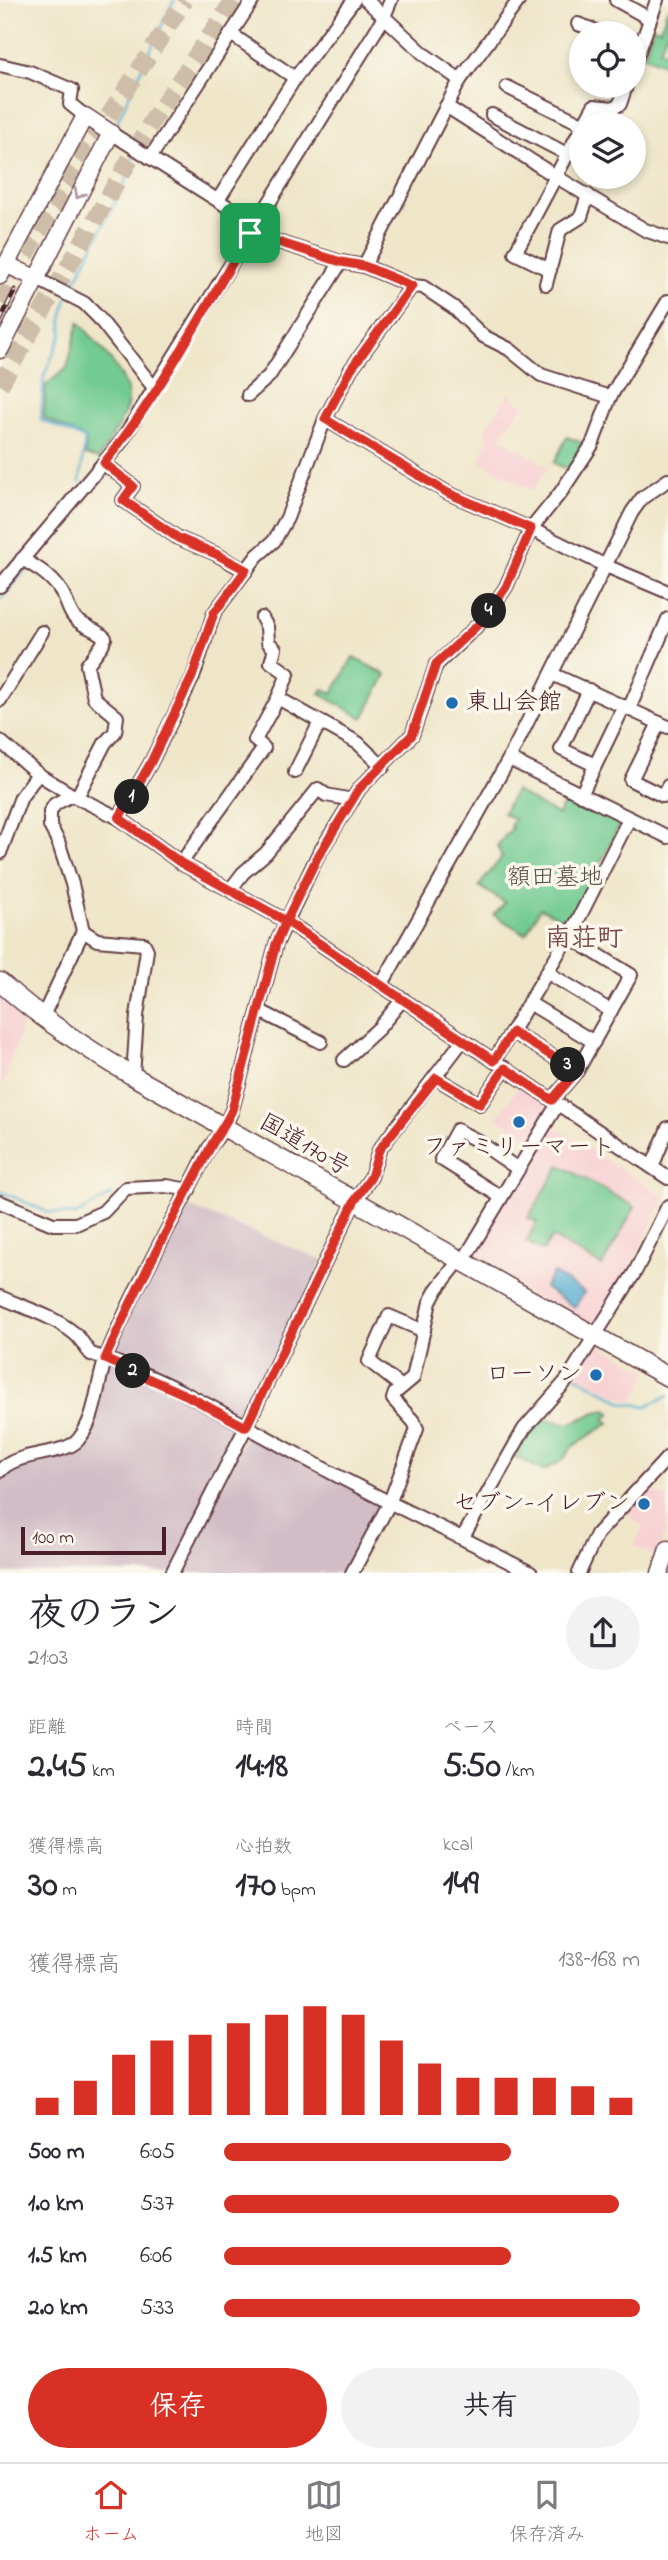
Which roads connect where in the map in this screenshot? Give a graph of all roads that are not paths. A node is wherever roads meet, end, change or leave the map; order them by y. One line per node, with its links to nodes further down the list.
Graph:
1 (253, 0): 11 (street)
2 (354, 0): 13 (street)
3 (366, 0): 8 (street)
4 (391, 0): 8 (street)
5 (519, 0): 14 (street)
6 (616, 0): 9 (street)
7 (657, 0): 9 (street)
8 (383, 19): 14 (street); 29 (street)
9 (650, 19): 10 (street)
10 (646, 28)
11 (231, 34): 13 (street); 25 (street)
12 (0, 65): 20 (street)
13 (295, 78): 28 (street)
14 (460, 80): 17 (street)
15 (507, 87): 21 (street)
16 (622, 98): 18 (street)
17 (446, 106): 26 (street); 33 (street)
18 (590, 112)
19 (492, 115): 24 (street)
20 (85, 116): 22 (main road); 32 (main road)
21 (569, 119)
22 (111, 133): 25 (street); 35 (main road, one-way to 35)
23 (569, 150): 24 (street)
24 (567, 154): 26 (street)
25 (150, 158): 28 (street)
26 (555, 176): 27 (street); 34 (street)
27 (588, 195): 30 (street); 34 (street)
28 (218, 200): 29 (street)
29 (253, 228): 31 (street); 40 (street)
30 (668, 238)
31 (341, 262): 33 (street); 41 (street)
32 (2, 266): 35 (main road)
33 (364, 266): 37 (street)
34 (550, 270): 36 (street)
35 (37, 279): 39 (main road); 40 (street)
36 (547, 284)
37 (412, 286): 42 (street); 43 (street)
38 (668, 302): 42 (street)
39 (0, 350)
40 (155, 389): 44 (street)
41 (248, 395)
42 (610, 397): 46 (street)
43 (325, 419): 46 (street); 49 (street)
44 (104, 463): 47 (street); 49 (street)
45 (668, 480): 48 (street)
46 (531, 529): 48 (street); 65 (street)
47 (22, 559): 50 (street); 70 (street)
48 (606, 566): 51 (street); 55 (street)
49 (246, 570): 72 (street)
50 (0, 586)
51 (668, 592)
52 (262, 618): 57 (street)
53 (668, 619): 59 (street)
54 (42, 632): 58 (street)
55 (552, 674): 56 (street); 63 (street)
56 (589, 690): 59 (street); 64 (street)
57 (278, 698): 60 (street); 76 (street)
58 (0, 700)
59 (626, 707): 61 (street); 64 (street)
60 (320, 722): 65 (street); 66 (street)
61 (664, 725): 68 (street)
62 (0, 741): 67 (street)
63 (509, 759): 69 (street); 83 (street)
64 (595, 765): 69 (street)
65 (383, 766): 71 (street)
66 (295, 772)
67 (38, 774): 70 (street); 75 (street)
68 (668, 786)
69 (581, 795): 73 (street)
70 (74, 796): 72 (street); 79 (street)
71 (353, 800): 77 (street); 78 (street)
72 (119, 818): 76 (street)
73 (629, 819): 74 (street); 80 (street)
74 (668, 838)
75 (0, 853)
76 (181, 863): 77 (street)
77 (230, 891): 78 (street)
78 (286, 921): 83 (street); 86 (street)
79 (83, 931): 88 (street); 96 (street)
80 (568, 936): 81 (street); 87 (street)
81 (548, 973): 85 (street); 87 (street)
82 (0, 982): 88 (highway, 国道170号)
83 (382, 984): 84 (street)
84 (403, 999): 90 (street); 93 (street)
85 (529, 1003): 89 (street); 92 (street)
86 (260, 1011): 91 (street); 99 (street)
87 (611, 1011): 92 (street)
88 (42, 1018): 96 (highway, 国道170号)
89 (512, 1032): 94 (street); 95 (street)
90 (463, 1040): 94 (street); 97 (street)
91 (321, 1042)
92 (594, 1042): 95 (street)
93 (344, 1060)
94 (500, 1065): 97 (street); 98 (street)
95 (577, 1071): 98 (street)
96 (133, 1076): 99 (highway, 国道170号)
97 (436, 1078): 107 (street)
98 (555, 1102): 101 (street); 102 (street)
99 (224, 1128): 104 (street); 107 (highway, 国道170号)
100 (668, 1128): 101 (street)
101 (652, 1167): 103 (street)
102 (518, 1169): 105 (street); 105 (street)
103 (668, 1178)
104 (189, 1190): 106 (street); 113 (street)
105 (501, 1197): 109 (street)
106 (0, 1202)
107 (354, 1202): 109 (highway, 国道170号); 116 (street)
108 (668, 1206): 112 (street)
109 (461, 1262): 111 (street); 112 (highway, 国道170号)
110 (0, 1297): 113 (street)
111 (424, 1331): 115 (street); 115 (street)
112 (594, 1336): 114 (highway, 国道170号); 120 (street)
113 (105, 1359): 116 (street); 118 (street)
114 (668, 1377)
115 (402, 1387): 119 (street)
116 (246, 1427): 119 (street); 122 (street)
117 (668, 1457): 125 (street)
118 (0, 1471)
119 (389, 1504): 120 (street); 123 (street)
120 (463, 1537): 124 (street)
121 (668, 1549): 126 (main road)
122 (172, 1573)
123 (352, 1573)
124 (531, 1573)
125 (579, 1573)
126 (660, 1573)

